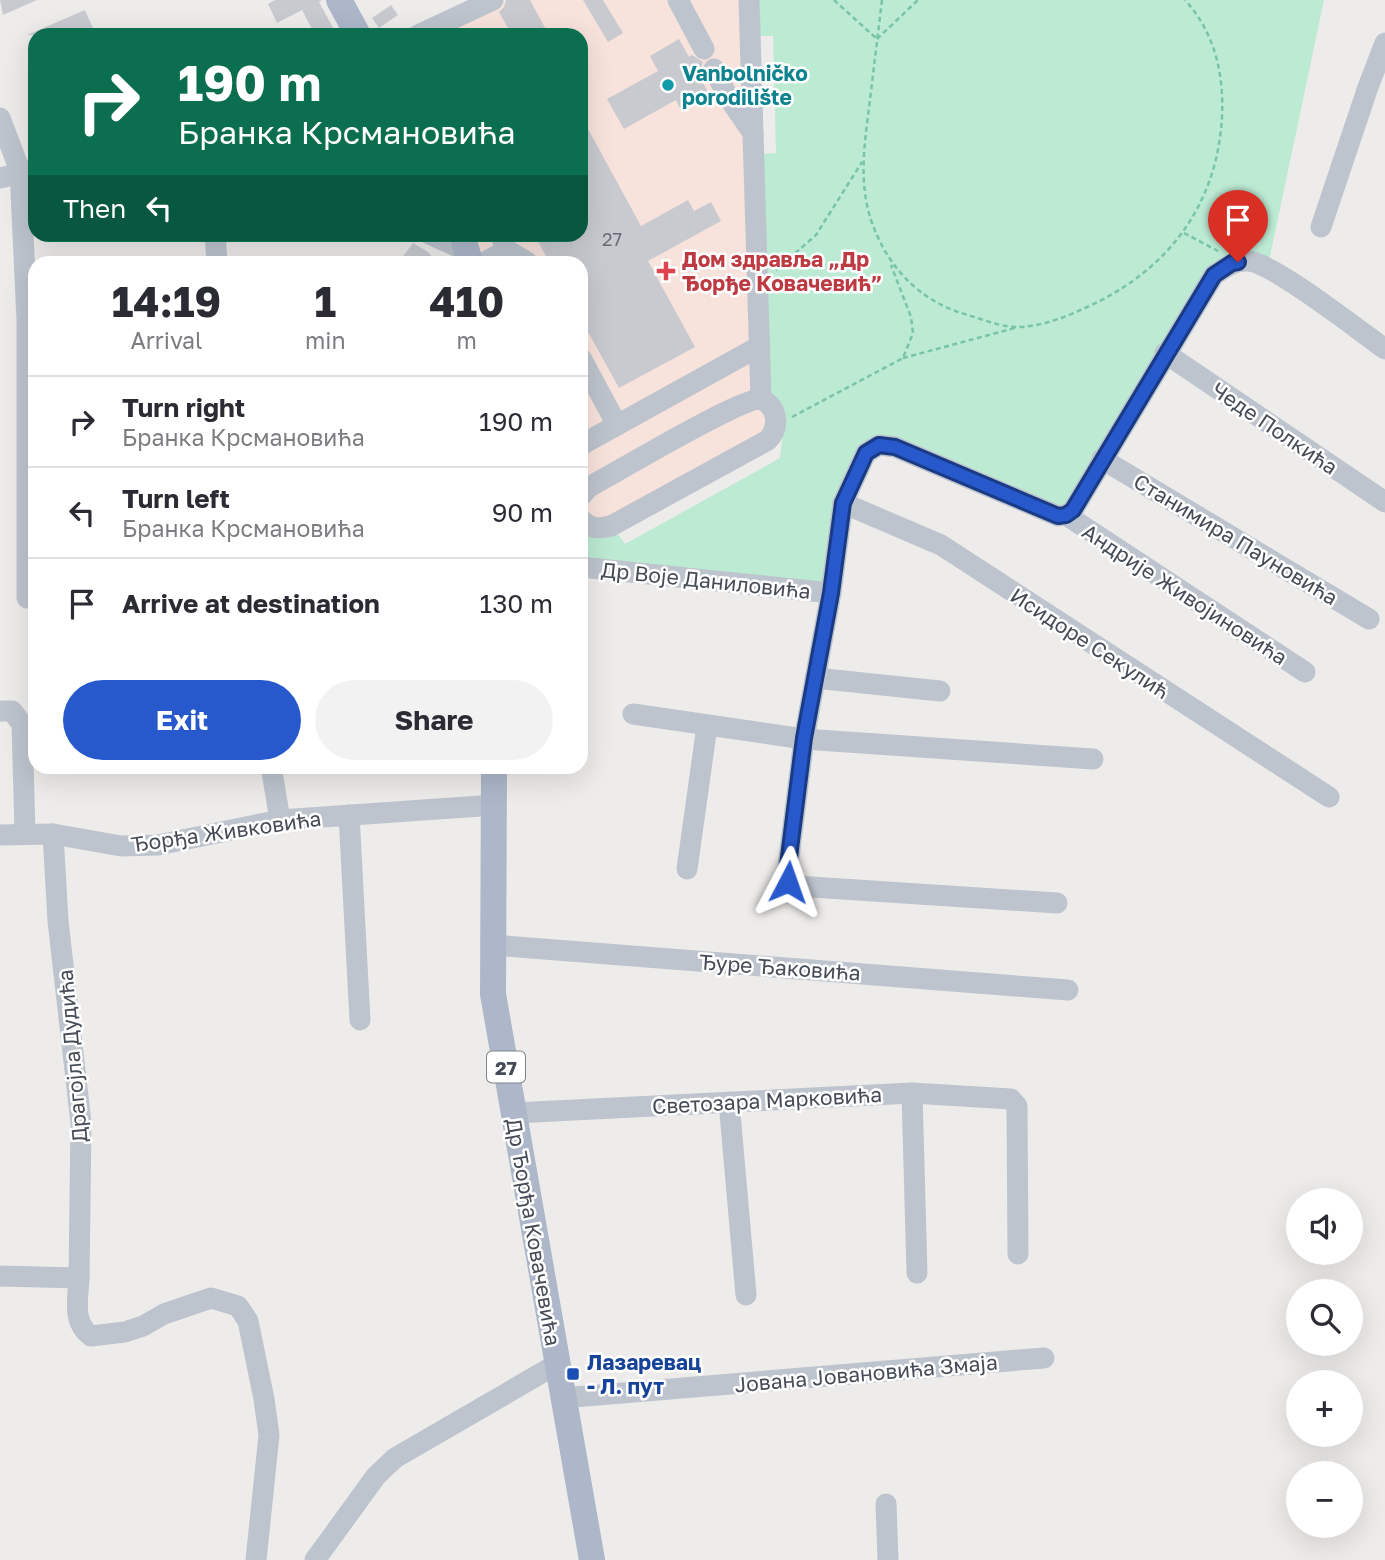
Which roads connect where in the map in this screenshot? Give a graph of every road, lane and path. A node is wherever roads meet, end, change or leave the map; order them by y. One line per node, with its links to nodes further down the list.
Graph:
1 (339, 0): 9 (main road)
2 (493, 0): 10 (street)
3 (678, 0): 13 (street)
4 (749, 0): 16 (street)
5 (834, 0): 11 (path)
6 (882, 0): 11 (path)
7 (918, 0): 11 (path)
8 (1185, 0): 20 (path)
9 (354, 28)
10 (433, 28)
11 (877, 39): 17 (path)
12 (1385, 43): 19 (street)
13 (704, 49)
14 (714, 69): 16 (street)
15 (0, 118): 18 (street)
16 (753, 135): 27 (street)
17 (862, 162): 25 (path); 27 (path)
18 (18, 173): 46 (street)
19 (1321, 227)
20 (1184, 233): 26 (path); 28 (path)
21 (447, 242): 23 (street)
22 (504, 242): 23 (street); 24 (street)
23 (471, 253)
24 (520, 256)
25 (890, 262): 28 (path); 32 (path)
26 (1238, 262): 30 (street); 31 (street)
27 (758, 284): 29 (street)
28 (1018, 327): 32 (path)
29 (760, 346): 34 (street); 35 (street)
30 (1385, 349)
31 (1165, 353): 38 (street); 40 (street, Чеде Полкића)
32 (902, 358): 36 (path)
33 (588, 371): 35 (street)
34 (761, 399): 36 (street); 39 (street)
35 (617, 425): 37 (street)
36 (776, 425): 43 (street)
37 (588, 441)
38 (1102, 459): 42 (street); 47 (street, Станимира Пауновића)
39 (588, 490)
40 (1385, 502)
41 (843, 503): 42 (street, Андрије Живојиновића); 45 (street); 58 (street, Исидоре Секулић)
42 (1066, 515): 48 (street, Андрије Живојиновића)
43 (588, 526)
44 (588, 568): 45 (street, Др Воје Даниловића)
45 (831, 593): 49 (street)
46 (27, 598)
47 (1369, 619)
48 (1305, 672)
49 (815, 678): 50 (street); 54 (street)
50 (940, 691)
51 (0, 711): 62 (street)
52 (633, 714): 53 (street)
53 (707, 726): 54 (street); 65 (street)
54 (804, 738): 55 (street); 66 (street)
55 (1093, 759)
56 (272, 774): 61 (street)
57 (494, 774): 59 (main road, Др Ђорђа Ковачевића / 27)
58 (1329, 797)
59 (495, 805): 60 (street, Ђорђа Живковића); 67 (main road, Др Ђорђа Ковачевића / 27)
60 (349, 815): 61 (street, Ђорђа Живковића); 69 (street)
61 (280, 820): 63 (street, Ђорђа Живковића)
62 (25, 833): 63 (street, Ђорђа Живковића); 64 (street, Ђорђа Живковића)
63 (53, 834): 76 (street, Драгојла Дудића)
64 (0, 835)
65 (687, 869)
66 (1057, 903)
67 (492, 945): 68 (street, Ђуре Ђаковића); 72 (main road, Др Ђорђа Ковачевића / 27)
68 (1068, 990)
69 (360, 1020)
70 (912, 1093): 71 (street, Светозара Марковића); 73 (street, Светозара Марковића); 74 (street)
71 (729, 1102): 72 (street, Светозара Марковића); 77 (street)
72 (514, 1113): 79 (main road, Др Ђорђа Ковачевића / 27)
73 (1018, 1254)
74 (916, 1273)
75 (0, 1276): 76 (street)
76 (79, 1278): 82 (street, Драгојла Дудића)
77 (746, 1295)
78 (1044, 1358): 80 (street, Јована Јовановића Змаја)
79 (557, 1364): 80 (main road, 27); 83 (street)
80 (562, 1398): 84 (main road, 27)
81 (886, 1504): 85 (street)
82 (256, 1560)
83 (315, 1560)
84 (592, 1560)
85 (888, 1560)

